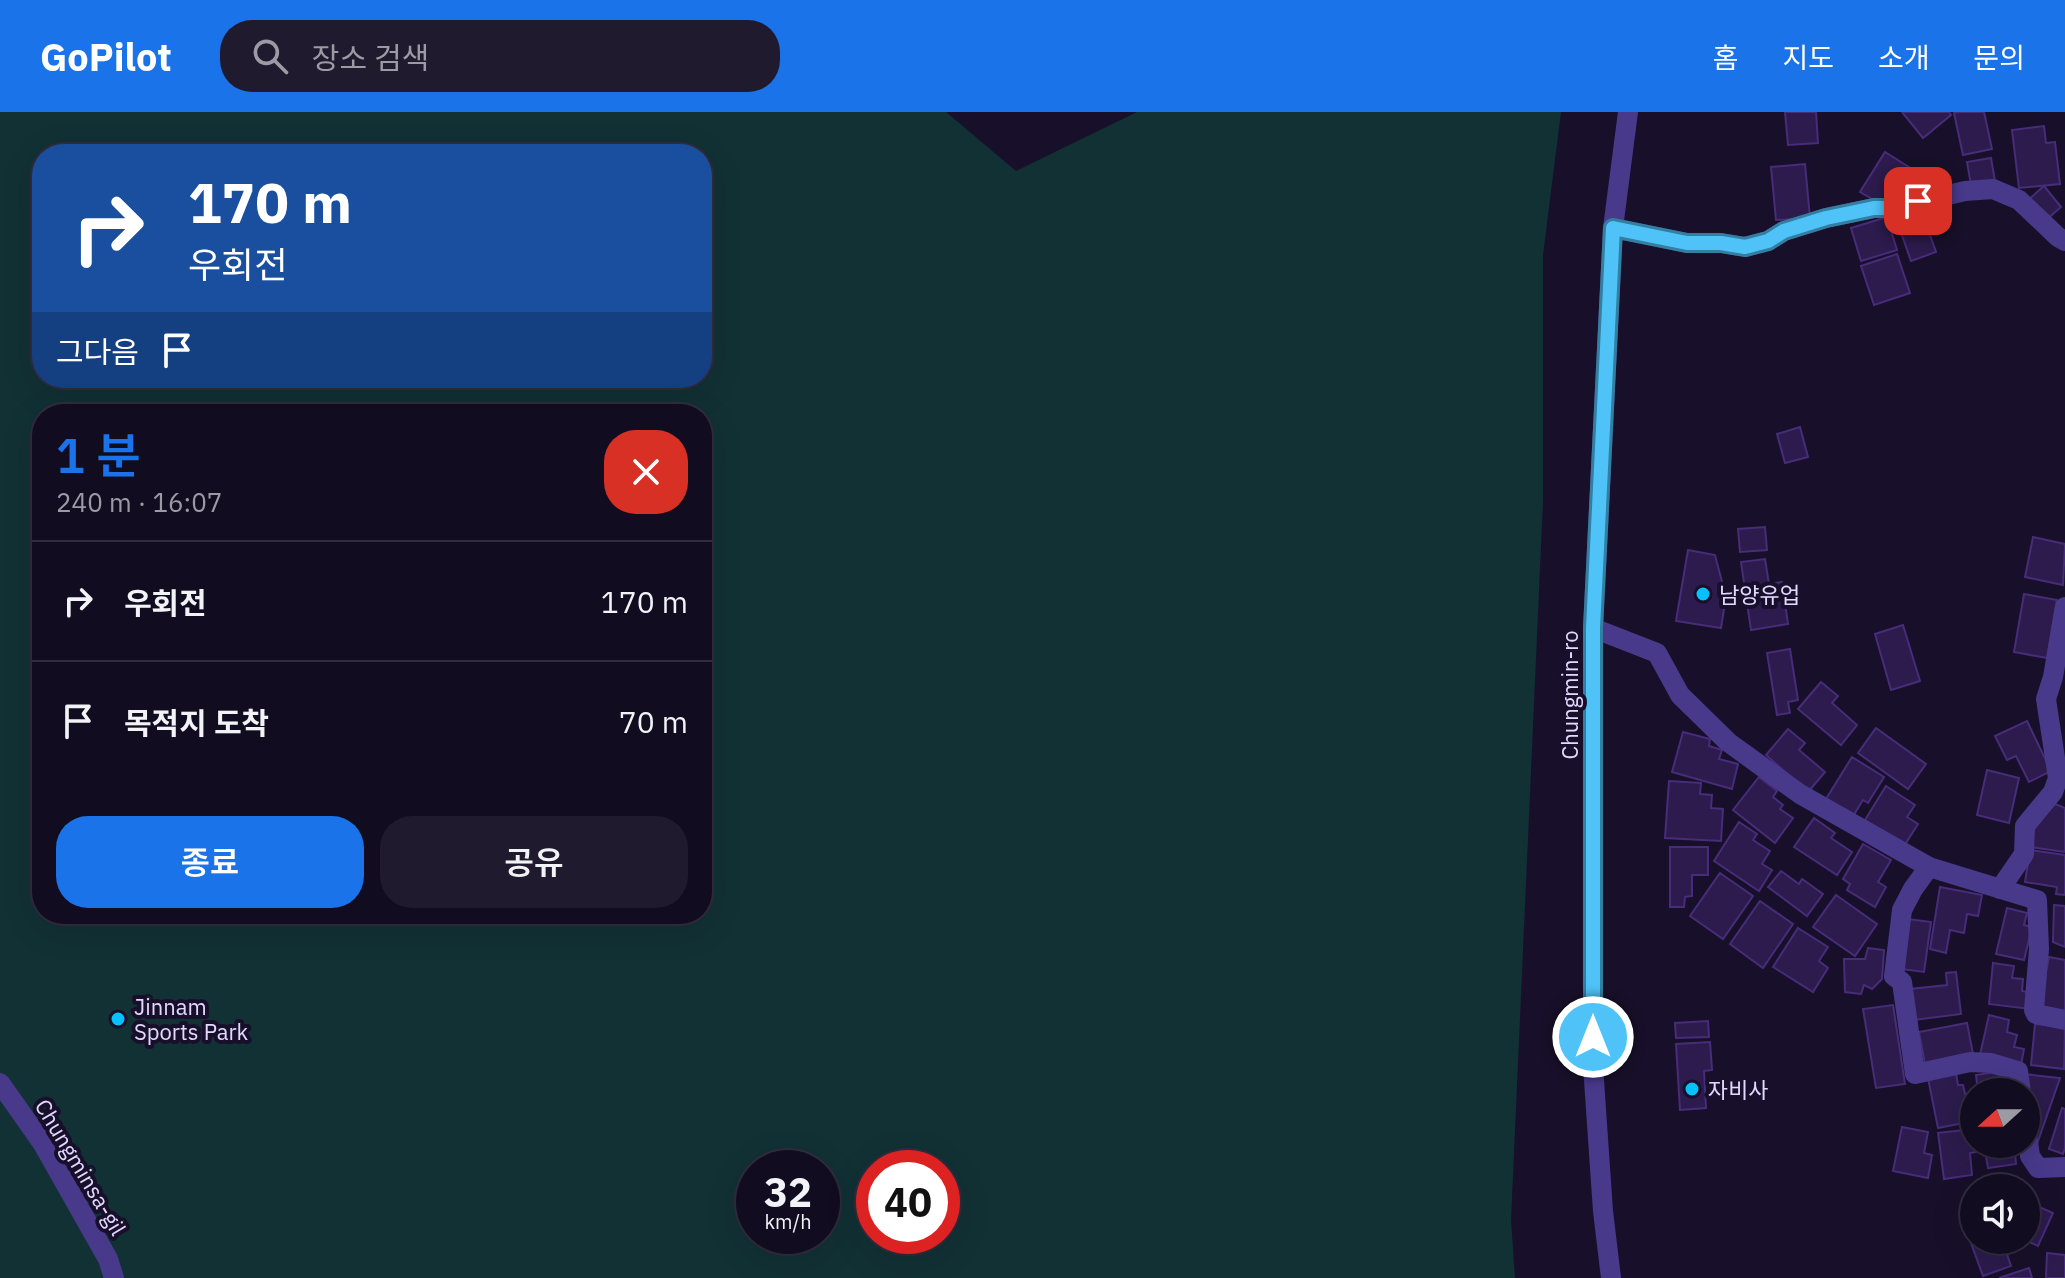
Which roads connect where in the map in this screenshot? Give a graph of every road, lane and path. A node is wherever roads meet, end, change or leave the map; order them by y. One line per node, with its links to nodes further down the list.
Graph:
1 (1628, 112): 2 (street, Chungmin-ro)
2 (1613, 228): 3 (street); 5 (street, Chungmin-ro)
3 (2065, 241)
4 (2065, 607): 7 (street)
5 (1593, 628): 6 (street); 14 (street, Chungmin-ro)
6 (1929, 867): 7 (street); 9 (street)
7 (2000, 889): 8 (street)
8 (2065, 1020)
9 (2019, 1078)
10 (0, 1083): 13 (street, Chungminsa-gil)
11 (2031, 1158): 12 (street)
12 (2065, 1167)
13 (114, 1278)
14 (1611, 1278)

